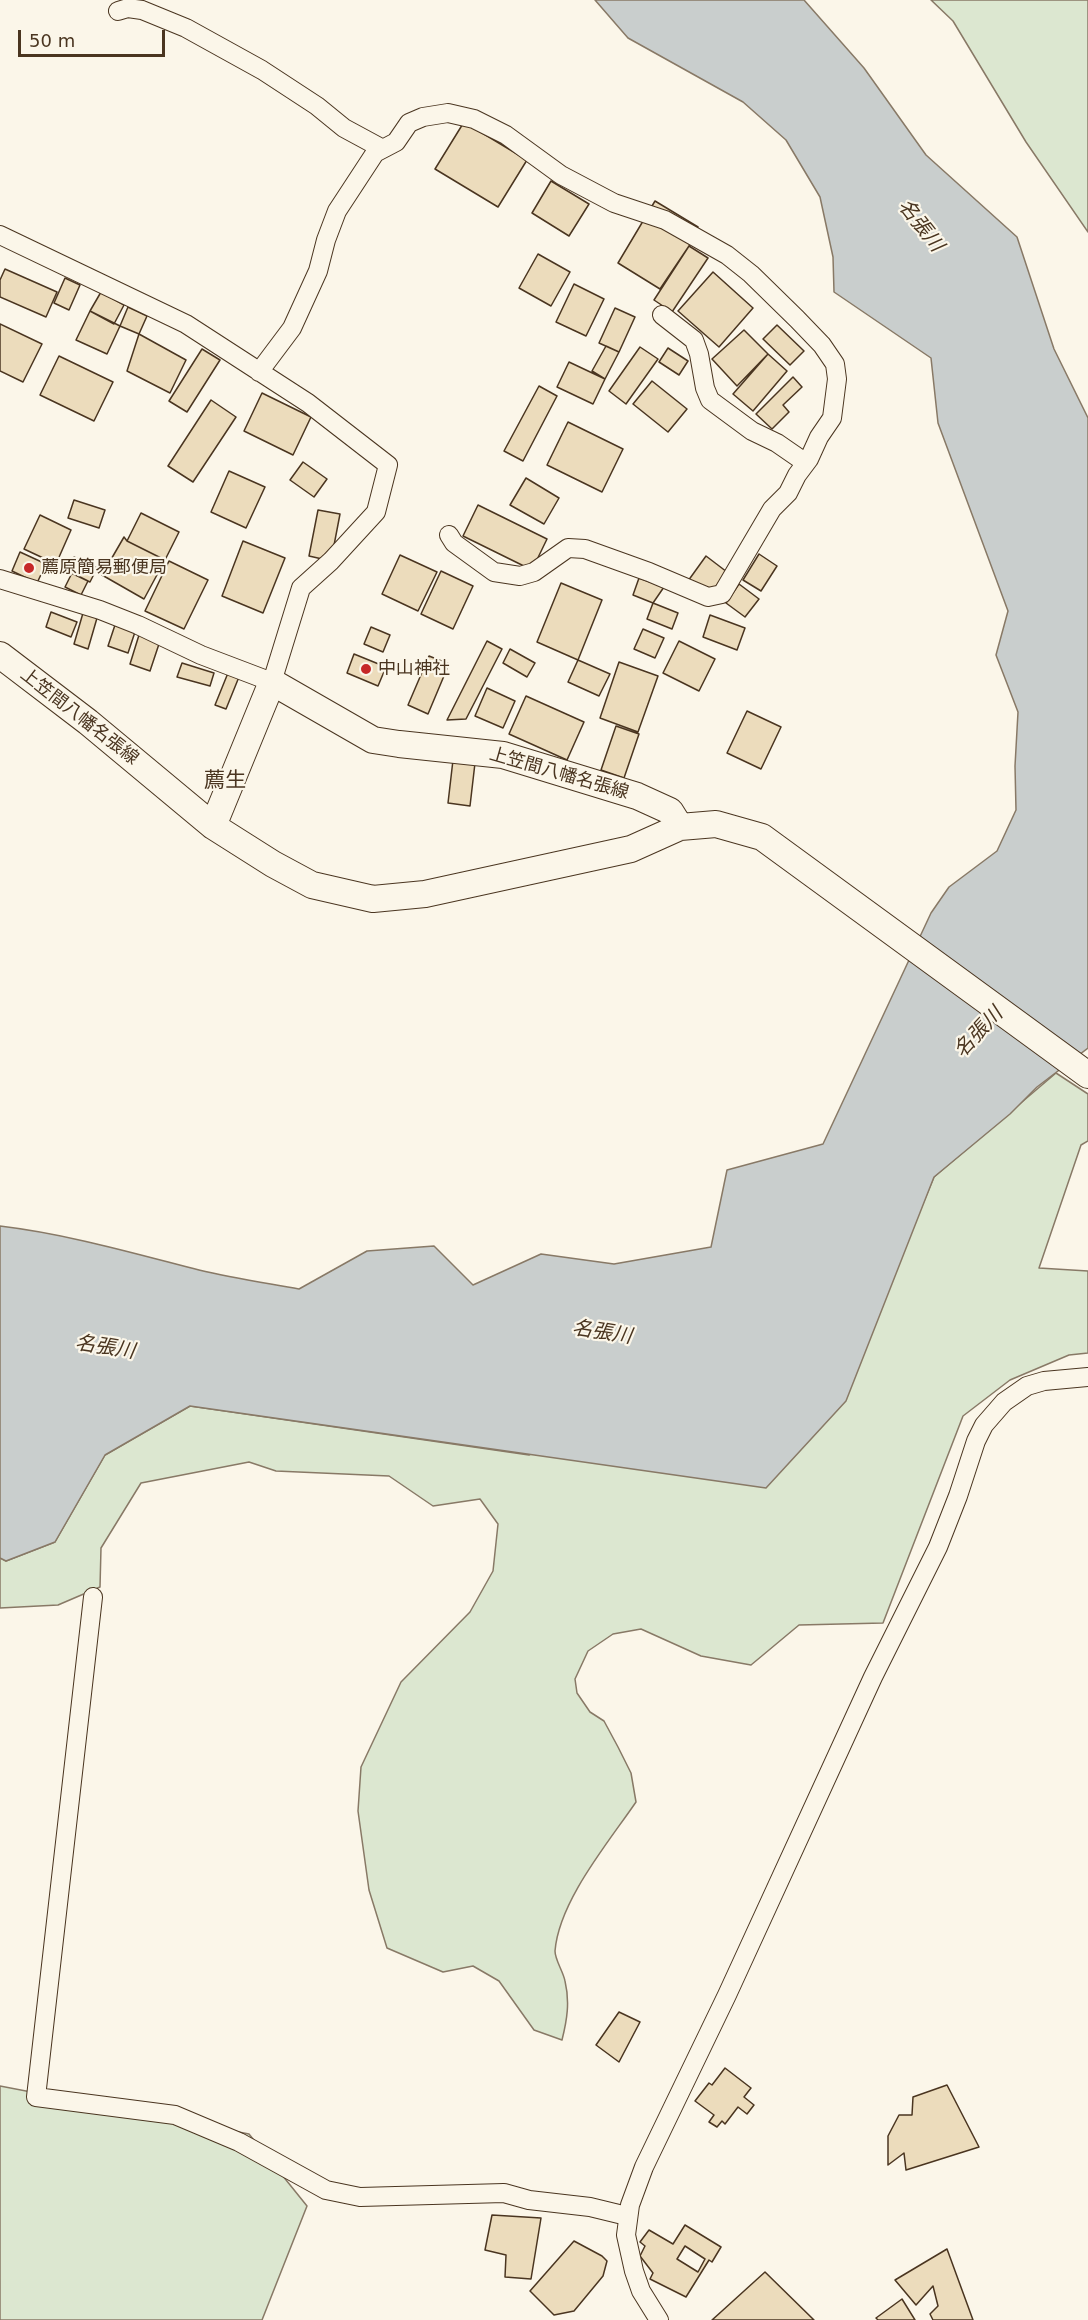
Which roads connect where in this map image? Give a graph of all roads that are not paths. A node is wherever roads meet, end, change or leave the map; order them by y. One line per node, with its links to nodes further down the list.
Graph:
1 (118, 11): 2 (street)
2 (381, 148): 5 (street); 6 (street)
3 (0, 235): 5 (street)
4 (662, 315): 6 (street)
5 (259, 372): 10 (street)
6 (806, 463): 7 (street)
7 (449, 535)
8 (0, 579): 10 (street)
9 (0, 655): 11 (main road, 上笠間八幡名張線)
10 (272, 682): 11 (main road); 12 (main road, 上笠間八幡名張線)
11 (213, 826): 12 (main road, 上笠間八幡名張線)
12 (680, 827): 13 (main road, 上笠間八幡名張線)
13 (1088, 1075)
14 (1088, 1377): 16 (street)
15 (93, 1597): 16 (street)
16 (627, 2216): 17 (street)
17 (659, 2320)

